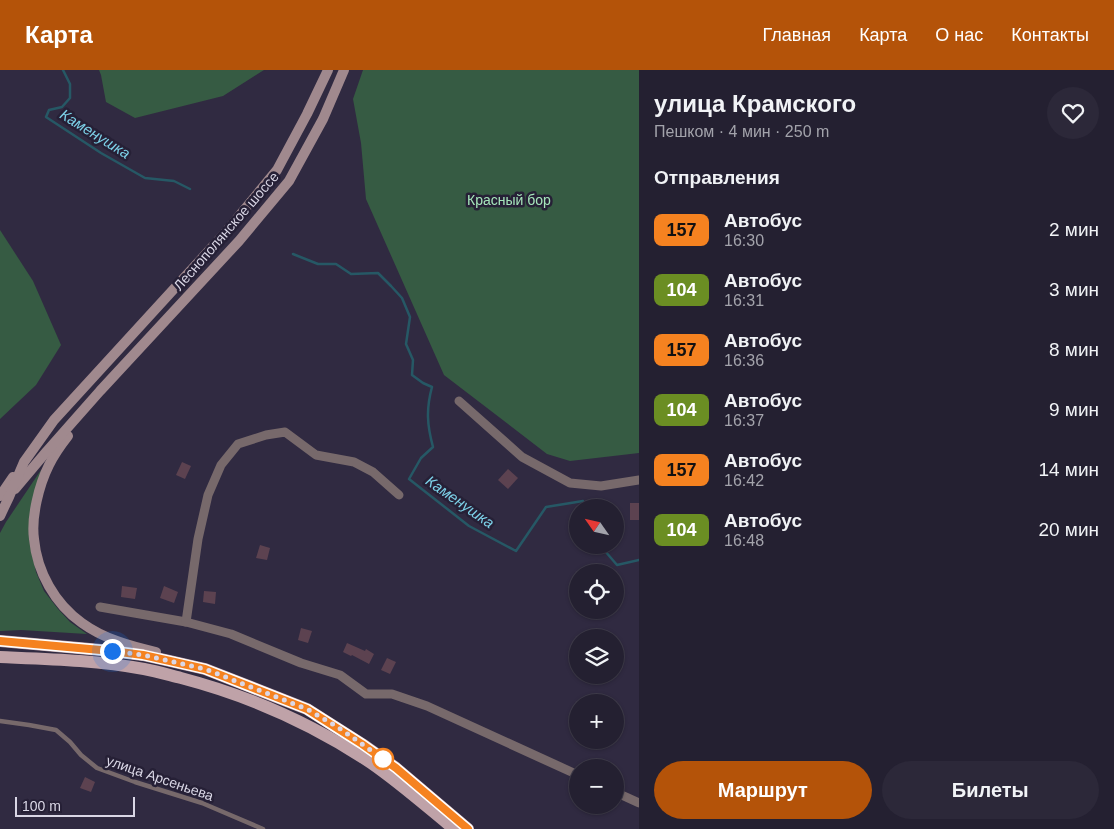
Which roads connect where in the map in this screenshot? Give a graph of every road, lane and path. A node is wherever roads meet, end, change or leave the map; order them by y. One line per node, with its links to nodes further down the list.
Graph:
1 (328, 70): 7 (main road, Леснополянское шоссе)
2 (344, 70): 3 (main road, Леснополянское шоссе)
3 (100, 391): 7 (main road); 13 (main road)
4 (459, 401): 5 (street)
5 (639, 480)
6 (399, 495): 10 (street)
7 (5, 496): 8 (main road)
8 (0, 516)
9 (100, 607): 10 (street)
10 (186, 622): 15 (street)
11 (0, 641): 13 (main road)
12 (0, 657): 19 (main road)
13 (205, 669): 20 (main road)
14 (0, 721): 18 (lane, улица Арсеньева)
15 (569, 771)
16 (624, 796): 17 (street)
17 (639, 803)
18 (264, 829)
19 (454, 829)
20 (468, 829)

